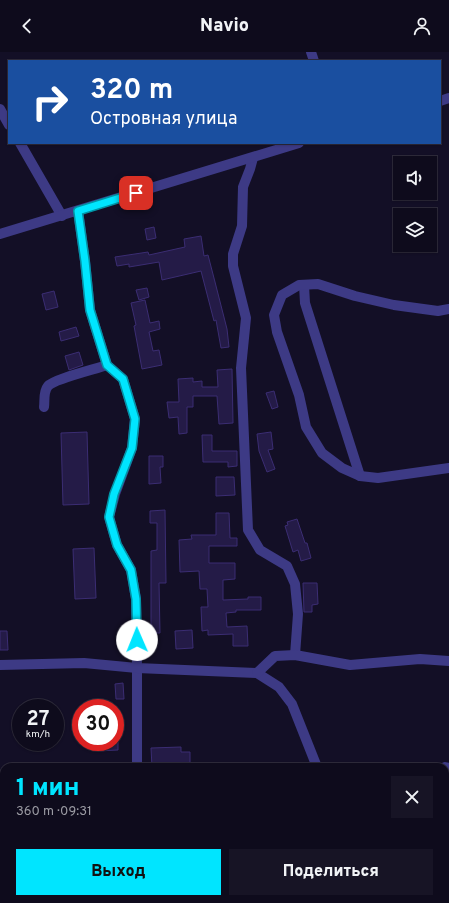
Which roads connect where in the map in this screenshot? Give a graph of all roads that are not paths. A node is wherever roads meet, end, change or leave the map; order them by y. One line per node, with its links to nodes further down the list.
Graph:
1 (0, 109): 2 (street)
2 (8, 123)
3 (21, 144): 7 (street)
4 (296, 144): 5 (street)
5 (253, 158): 6 (street); 15 (street)
6 (78, 211): 7 (street); 11 (street)
7 (62, 216): 8 (street)
8 (0, 234)
9 (304, 285): 10 (street); 14 (street); 14 (street)
10 (449, 309)
11 (107, 365): 12 (street); 18 (street)
12 (44, 407)
13 (449, 468): 14 (street)
14 (360, 476)
15 (295, 655): 16 (street); 19 (street)
16 (449, 661)
17 (0, 665): 18 (street)
18 (137, 668): 19 (street); 20 (street)
19 (257, 673): 21 (street)
20 (137, 763)
21 (315, 763)

